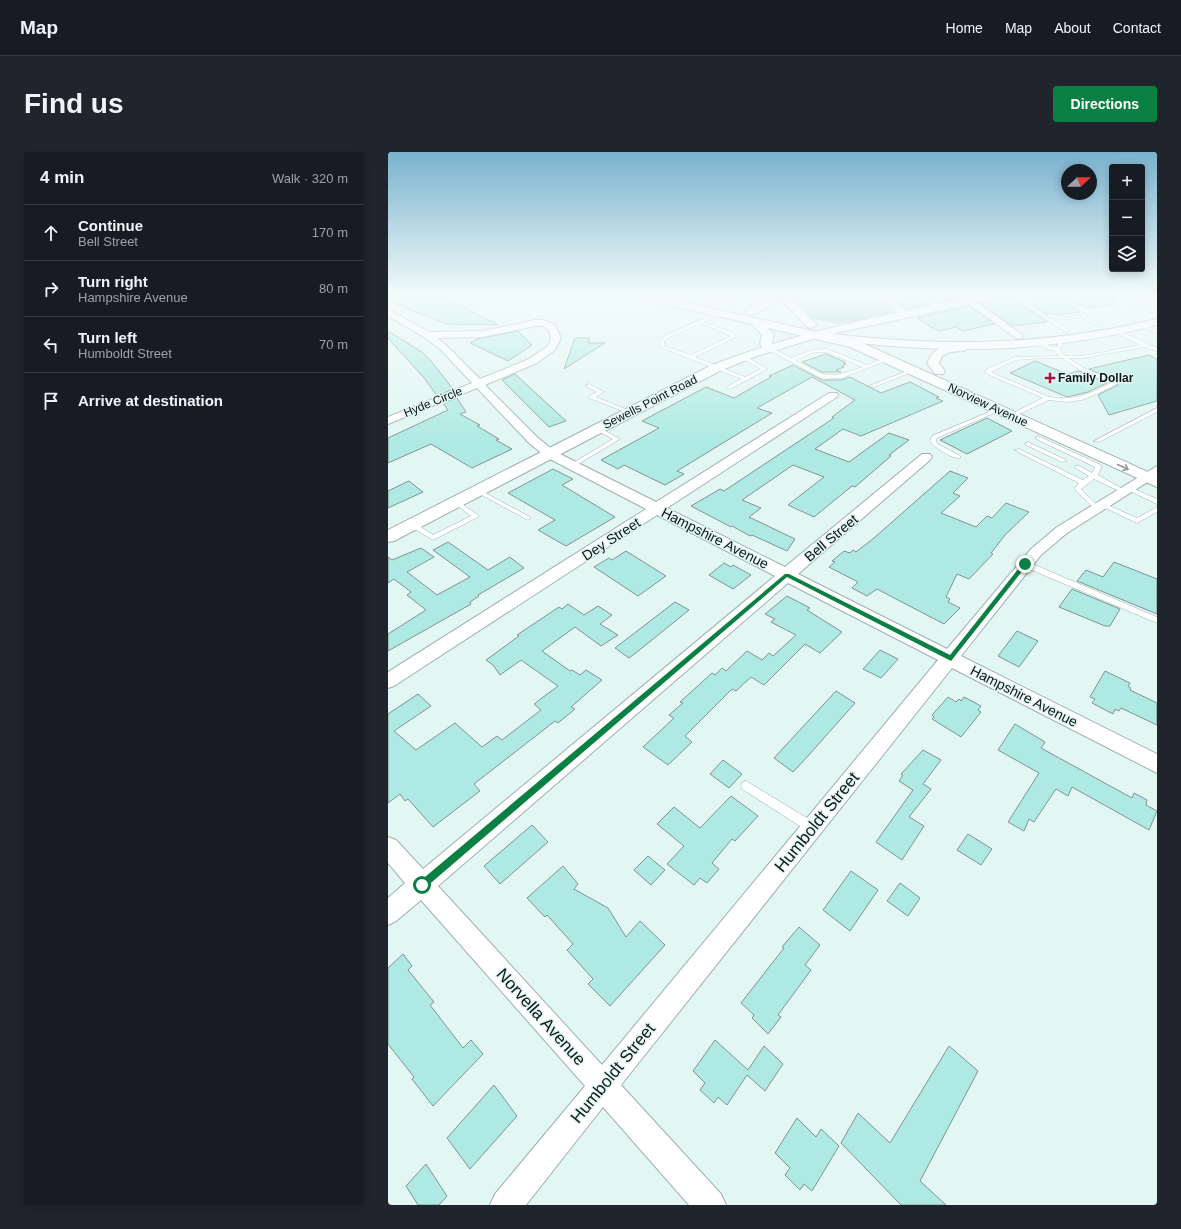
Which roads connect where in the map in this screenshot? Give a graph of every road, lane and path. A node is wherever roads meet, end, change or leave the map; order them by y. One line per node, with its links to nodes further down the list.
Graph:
1 (438, 344): 30 (street, Hampshire Avenue)
2 (553, 344): 30 (street, Hyde Circle)
3 (661, 344): 20 (lane)
4 (719, 344): 20 (lane)
5 (766, 344): 16 (main road)
6 (779, 344): 16 (main road, Sewells Point Road)
7 (854, 344): 23 (main road, Norview Avenue)
8 (880, 344): 28 (main road, Norview Avenue)
9 (896, 344): 17 (main road)
10 (1038, 344): 17 (main road)
11 (1042, 344): 15 (main road)
12 (1067, 344): 15 (main road)
13 (1126, 344): 18 (lane)
14 (1145, 345): 18 (lane); 19 (lane)
15 (1059, 346): 22 (lane)
16 (769, 348): 21 (main road, Sewells Point Road); 24 (lane)
17 (960, 348): 28 (main road)
18 (1127, 348): 22 (lane)
19 (1157, 350)
20 (691, 357): 26 (lane)
21 (743, 357): 26 (main road, Sewells Point Road); 29 (lane)
22 (1063, 358): 35 (lane); 35 (lane)
23 (888, 359): 25 (lane); 27 (main road, Norview Avenue)
24 (790, 360): 25 (lane); 25 (lane)
25 (867, 367)
26 (716, 368): 29 (lane); 39 (main road, Sewells Point Road)
27 (914, 370): 32 (lane); 36 (main road, Norview Avenue)
28 (939, 371): 37 (main road, Norview Avenue)
29 (744, 379): 33 (lane)
30 (479, 383): 41 (street, Hyde Circle); 46 (street, Hampshire Avenue)
31 (589, 386): 39 (lane)
32 (872, 386)
33 (730, 387)
34 (833, 395): 60 (street, Dey Street)
35 (1048, 398): 37 (lane)
36 (998, 410): 40 (main road, Norview Avenue); 48 (lane)
37 (1024, 410): 40 (lane); 44 (main road, Norview Avenue)
38 (1157, 410): 44 (lane)
39 (630, 412): 42 (main road, Sewells Point Road)
40 (1011, 416): 43 (main road, Norview Avenue)
41 (388, 420)
42 (598, 429): 46 (main road, Sewells Point Road); 51 (lane)
43 (1039, 434): 45 (lane); 50 (main road, Norview Avenue)
44 (1097, 441): 54 (main road, Norview Avenue)
45 (1028, 444): 49 (lane); 55 (lane)
46 (550, 454): 51 (street, Hampshire Avenue); 56 (main road, Sewells Point Road)
47 (926, 457): 66 (street, Bell Street)
48 (958, 457)
49 (1064, 461)
50 (1103, 463): 53 (lane); 54 (main road, Norview Avenue, one-way to 54)
51 (573, 465): 60 (street, Hampshire Avenue)
52 (1077, 467): 53 (lane)
53 (1094, 476): 54 (lane); 55 (lane)
54 (1145, 480): 58 (lane); 59 (street, Humboldt Street)
55 (1083, 483): 59 (lane)
56 (478, 491): 57 (main road, Sewells Point Road); 62 (lane)
57 (456, 502): 63 (main road, Sewells Point Road); 63 (lane)
58 (1157, 502)
59 (1100, 506): 61 (lane); 65 (street, Humboldt Street)
60 (658, 508): 66 (street, Hampshire Avenue); 69 (street, Dey Street)
61 (1157, 509)
62 (528, 518)
63 (412, 525): 64 (main road, Sewells Point Road)
64 (388, 537)
65 (1025, 564): 67 (lane); 68 (street, Humboldt Street)
66 (787, 575): 68 (street, Hampshire Avenue); 74 (street, Bell Street)
67 (1157, 620)
68 (951, 659): 70 (street, Hampshire Avenue); 72 (street, Humboldt Street)
69 (388, 681)
70 (1157, 764)
71 (746, 786): 72 (lane)
72 (812, 828): 76 (street, Humboldt Street)
73 (388, 847): 74 (street, Norvella Avenue)
74 (422, 885): 75 (street, Bell Street); 76 (street, Norvella Avenue)
75 (388, 913)
76 (603, 1085): 77 (street, Humboldt Street); 78 (street, Norvella Avenue)
77 (506, 1205)
78 (710, 1205)

